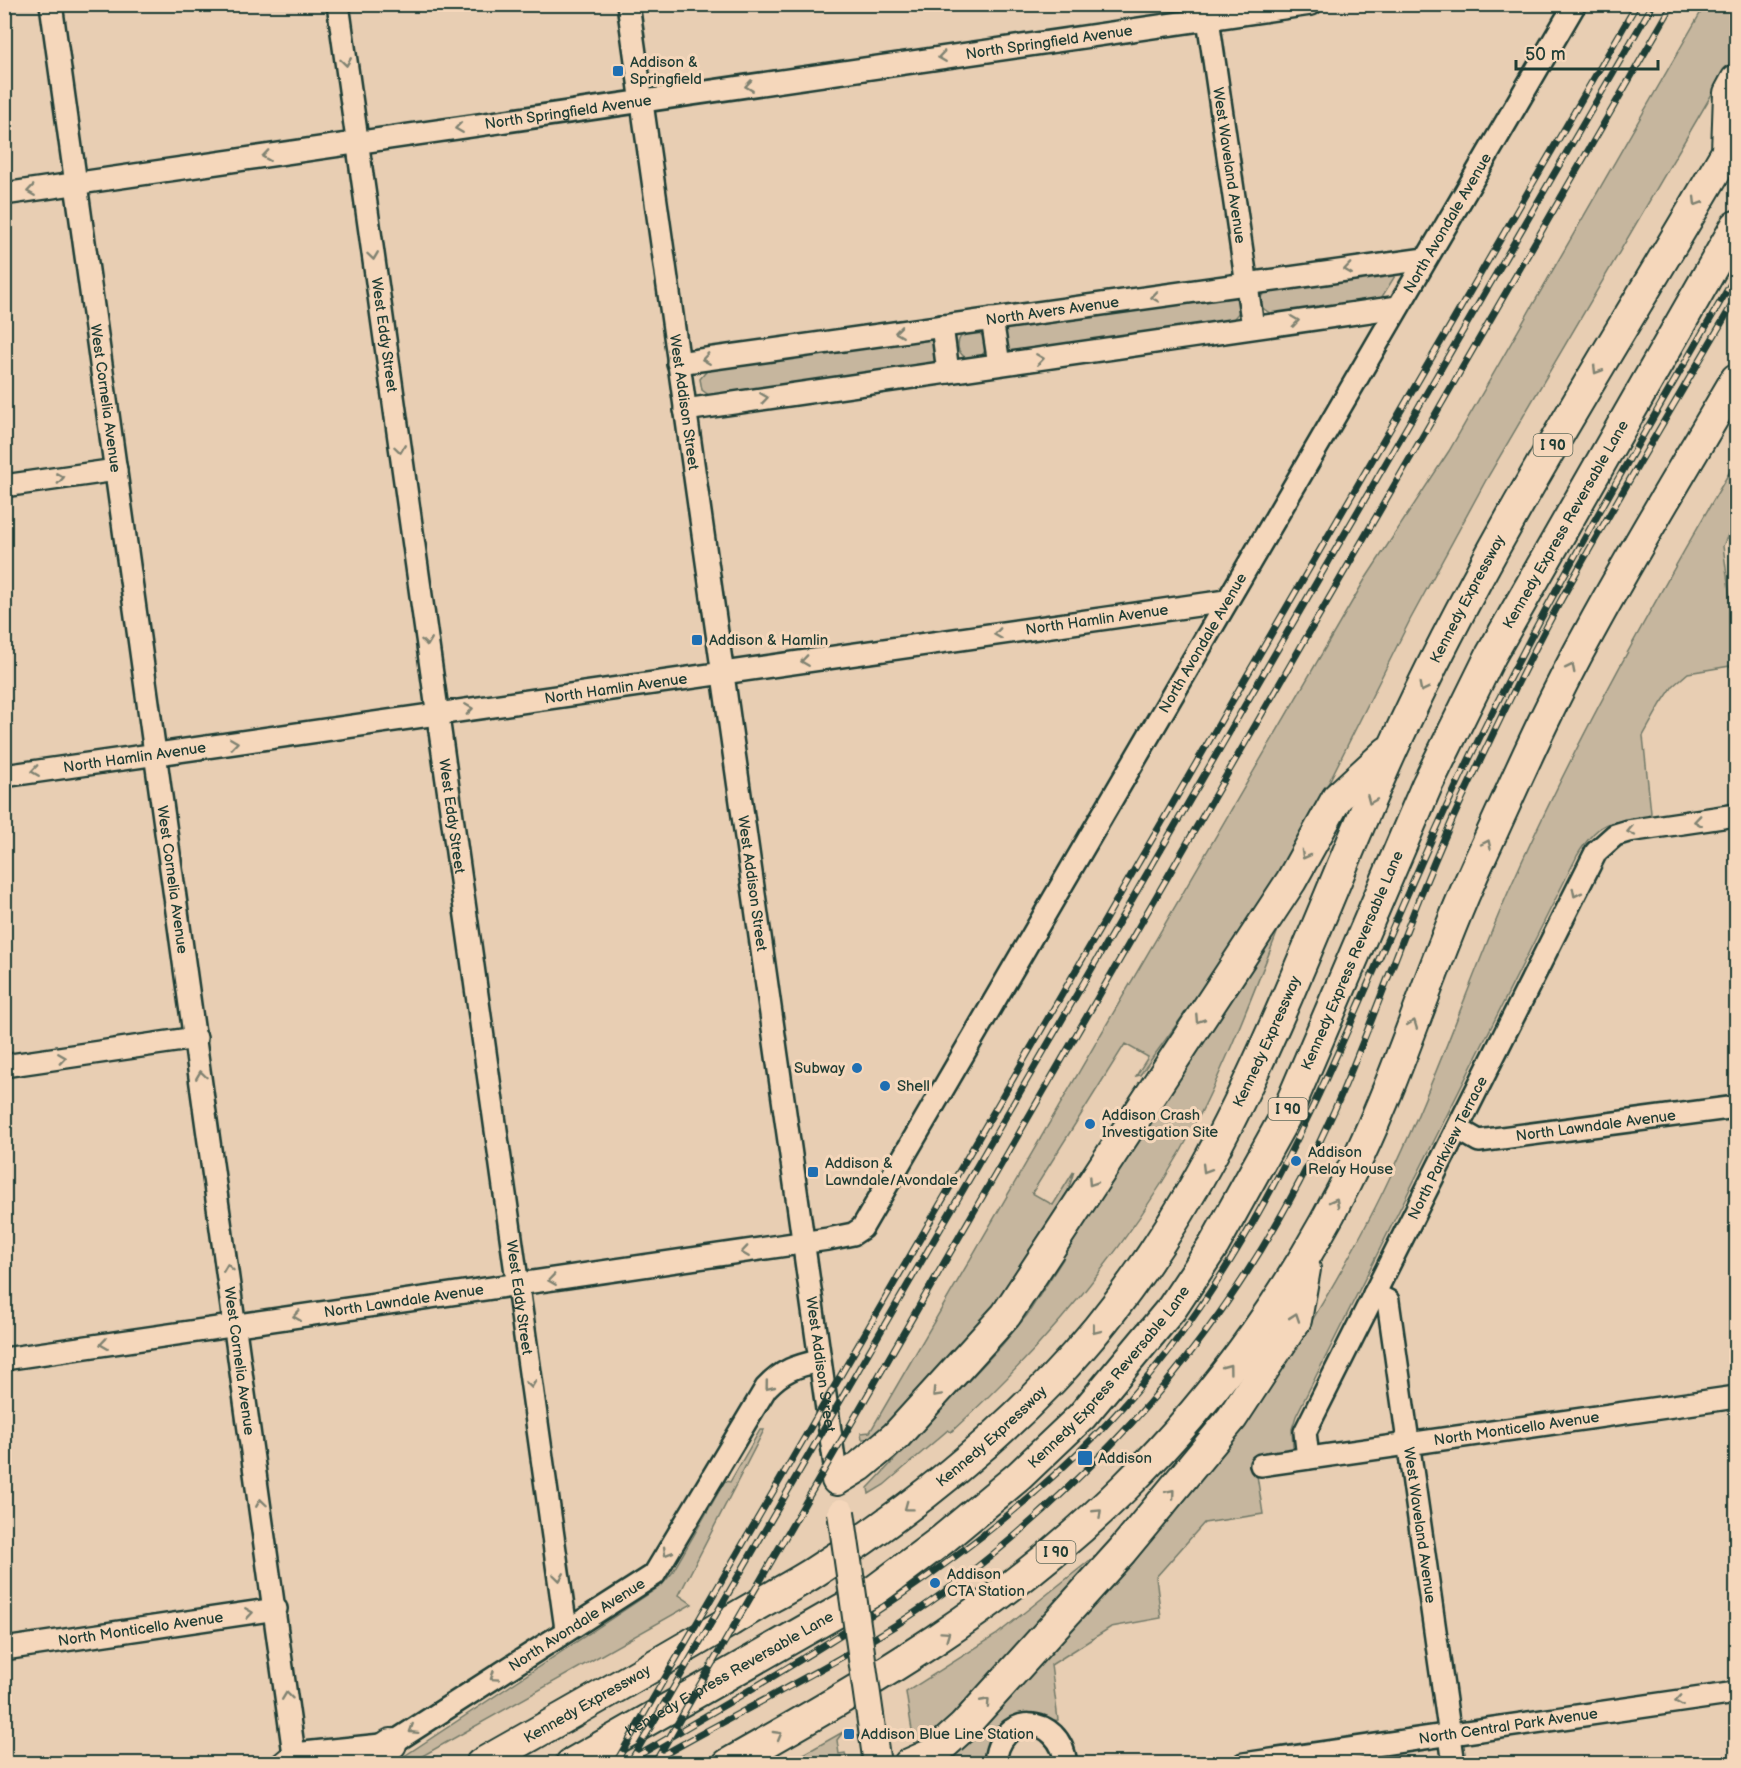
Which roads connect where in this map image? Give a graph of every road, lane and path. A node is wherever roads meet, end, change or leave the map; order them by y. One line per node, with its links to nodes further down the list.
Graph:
1 (51, 4): 11 (street, West Cornelia Avenue)
2 (338, 4): 9 (street, West Eddy Street, one-way to 9)
3 (628, 4): 8 (street, West Addison Street)
4 (1311, 4): 6 (street, North Springfield Avenue)
5 (1575, 4): 14 (street, North Avondale Avenue)
6 (1207, 11): 8 (street, North Springfield Avenue, one-way to 8); 15 (street, West Waveland Avenue)
7 (1737, 80): 10 (highway)
8 (641, 102): 9 (street, North Springfield Avenue, one-way to 9); 20 (street, West Addison Street)
9 (357, 143): 11 (street, North Springfield Avenue, one-way to 11); 29 (street, West Eddy Street, one-way to 29)
10 (1732, 144): 30 (highway, Kennedy Expressway / I 90, one-way to 30)
11 (76, 184): 12 (street, North Springfield Avenue, one-way to 12); 25 (street, West Cornelia Avenue)
12 (4, 194)
13 (1737, 226): 59 (highway, Kennedy Express Reversable Lane / I 90)
14 (1425, 259): 15 (street, North Avers Avenue, one-way to 15); 16 (street, North Avondale Avenue)
15 (1246, 284): 17 (street, North Avers Avenue, one-way to 17); 19 (street, West Waveland Avenue)
16 (1398, 307): 19 (street, one-way to 16); 27 (street, North Avondale Avenue)
17 (992, 319): 18 (street, North Avers Avenue); 21 (street)
18 (942, 326): 20 (street, North Avers Avenue, one-way to 20); 22 (street)
19 (1253, 327): 21 (street, one-way to 19)
20 (678, 363): 24 (street, West Addison Street)
21 (999, 364): 22 (street)
22 (948, 372): 24 (street, one-way to 22)
23 (1737, 379): 39 (highway, I 90, one-way to 23)
24 (685, 410): 28 (street, West Addison Street)
25 (116, 470): 26 (street, one-way to 25); 31 (street, West Cornelia Avenue)
26 (4, 486)
27 (1226, 601): 28 (street, North Hamlin Avenue, one-way to 28); 38 (street, North Avondale Avenue)
28 (722, 673): 29 (street, North Hamlin Avenue, one-way to 28); 38 (street, West Addison Street)
29 (437, 714): 31 (street, North Hamlin Avenue, one-way to 29); 40 (street, West Eddy Street)
30 (1394, 746): 49 (highway, one-way to 49); 58 (highway, Kennedy Expressway / I 90, one-way to 58)
31 (156, 754): 32 (street, North Hamlin Avenue, one-way to 32); 34 (street, West Cornelia Avenue)
32 (4, 776)
33 (1737, 815): 37 (street, North Parkview Terrace, one-way to 37)
34 (196, 1038): 35 (street, one-way to 34); 42 (street, West Cornelia Avenue, one-way to 34)
35 (4, 1066)
36 (1737, 1107): 37 (street, North Lawndale Avenue)
37 (1458, 1129): 41 (street, North Parkview Terrace)
38 (803, 1243): 40 (street, North Lawndale Avenue, one-way to 40); 44 (street, West Addison Street)
39 (1308, 1254): 60 (highway, I 90, one-way to 39); 62 (highway, one-way to 39)
40 (517, 1284): 42 (street, North Lawndale Avenue, one-way to 42); 51 (street, West Eddy Street, one-way to 51)
41 (1374, 1294): 46 (street, West Waveland Avenue); 47 (street, North Parkview Terrace)
42 (236, 1325): 43 (street, North Lawndale Avenue, one-way to 43); 50 (street, West Cornelia Avenue, one-way to 42)
43 (4, 1359)
44 (819, 1361): 49 (street, West Addison Street); 51 (street, North Avondale Avenue, one-way to 51)
45 (1737, 1397): 46 (street, North Monticello Avenue)
46 (1408, 1443): 47 (street, North Monticello Avenue); 54 (street, West Waveland Avenue)
47 (1308, 1458): 48 (street, North Monticello Avenue)
48 (1261, 1465)
49 (837, 1480): 61 (main road, West Addison Street, bridge)
50 (276, 1609): 52 (street, North Monticello Avenue, one-way to 50); 56 (street, West Cornelia Avenue, one-way to 50)
51 (566, 1629): 55 (street, North Avondale Avenue, one-way to 55)
52 (4, 1649)
53 (1737, 1693): 54 (street, North Central Park Avenue, one-way to 54)
54 (1450, 1735): 65 (street, North Central Park Avenue); 66 (street, West Waveland Avenue)
55 (391, 1744): 56 (street, North Avondale Avenue); 57 (highway)
56 (288, 1759)
57 (362, 1764)
58 (481, 1764)
59 (571, 1764)
60 (728, 1764)
61 (877, 1764)
62 (909, 1764)
63 (995, 1764): 64 (street)
64 (1066, 1764)
65 (1244, 1764)
66 (1454, 1764)

